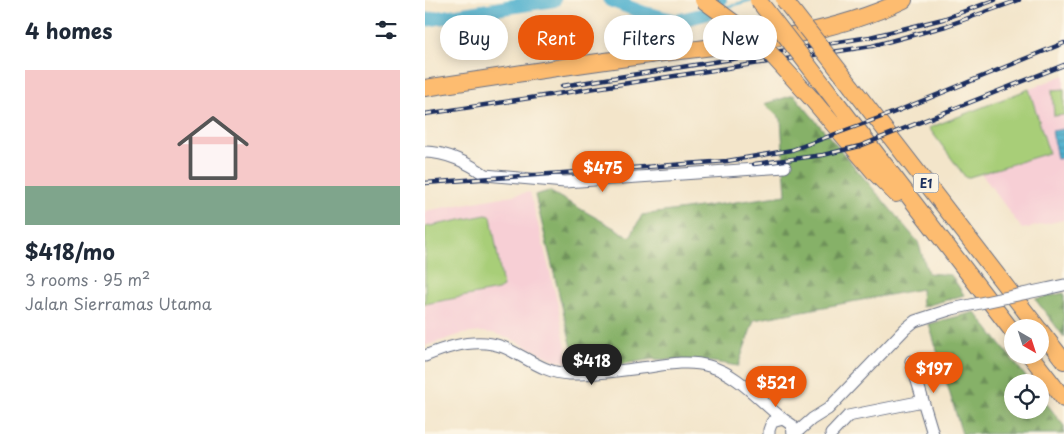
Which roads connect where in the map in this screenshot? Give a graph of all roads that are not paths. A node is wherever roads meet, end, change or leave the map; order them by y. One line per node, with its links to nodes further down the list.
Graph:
1 (703, 0): 10 (highway, bridge)
2 (758, 0): 10 (highway, E1, bridge)
3 (784, 0): 12 (highway, E1, bridge)
4 (880, 0): 6 (highway)
5 (904, 0): 7 (highway)
6 (425, 77)
7 (425, 88)
8 (425, 152): 9 (street)
9 (785, 166)
10 (919, 209): 13 (highway, E1)
11 (1064, 285): 22 (street, bridge)
12 (1031, 319)
13 (1004, 320)
14 (1049, 342): 17 (highway, E1)
15 (425, 356): 20 (street)
16 (911, 361): 21 (street)
17 (1064, 361)
18 (1037, 364): 19 (highway)
19 (1064, 399)
20 (760, 400): 23 (street); 24 (street)
21 (923, 401): 26 (street); 27 (street)
22 (812, 419): 23 (street); 25 (street)
23 (786, 420): 24 (street); 25 (street)
24 (770, 430)
25 (794, 434)
26 (831, 434)
27 (933, 434)

